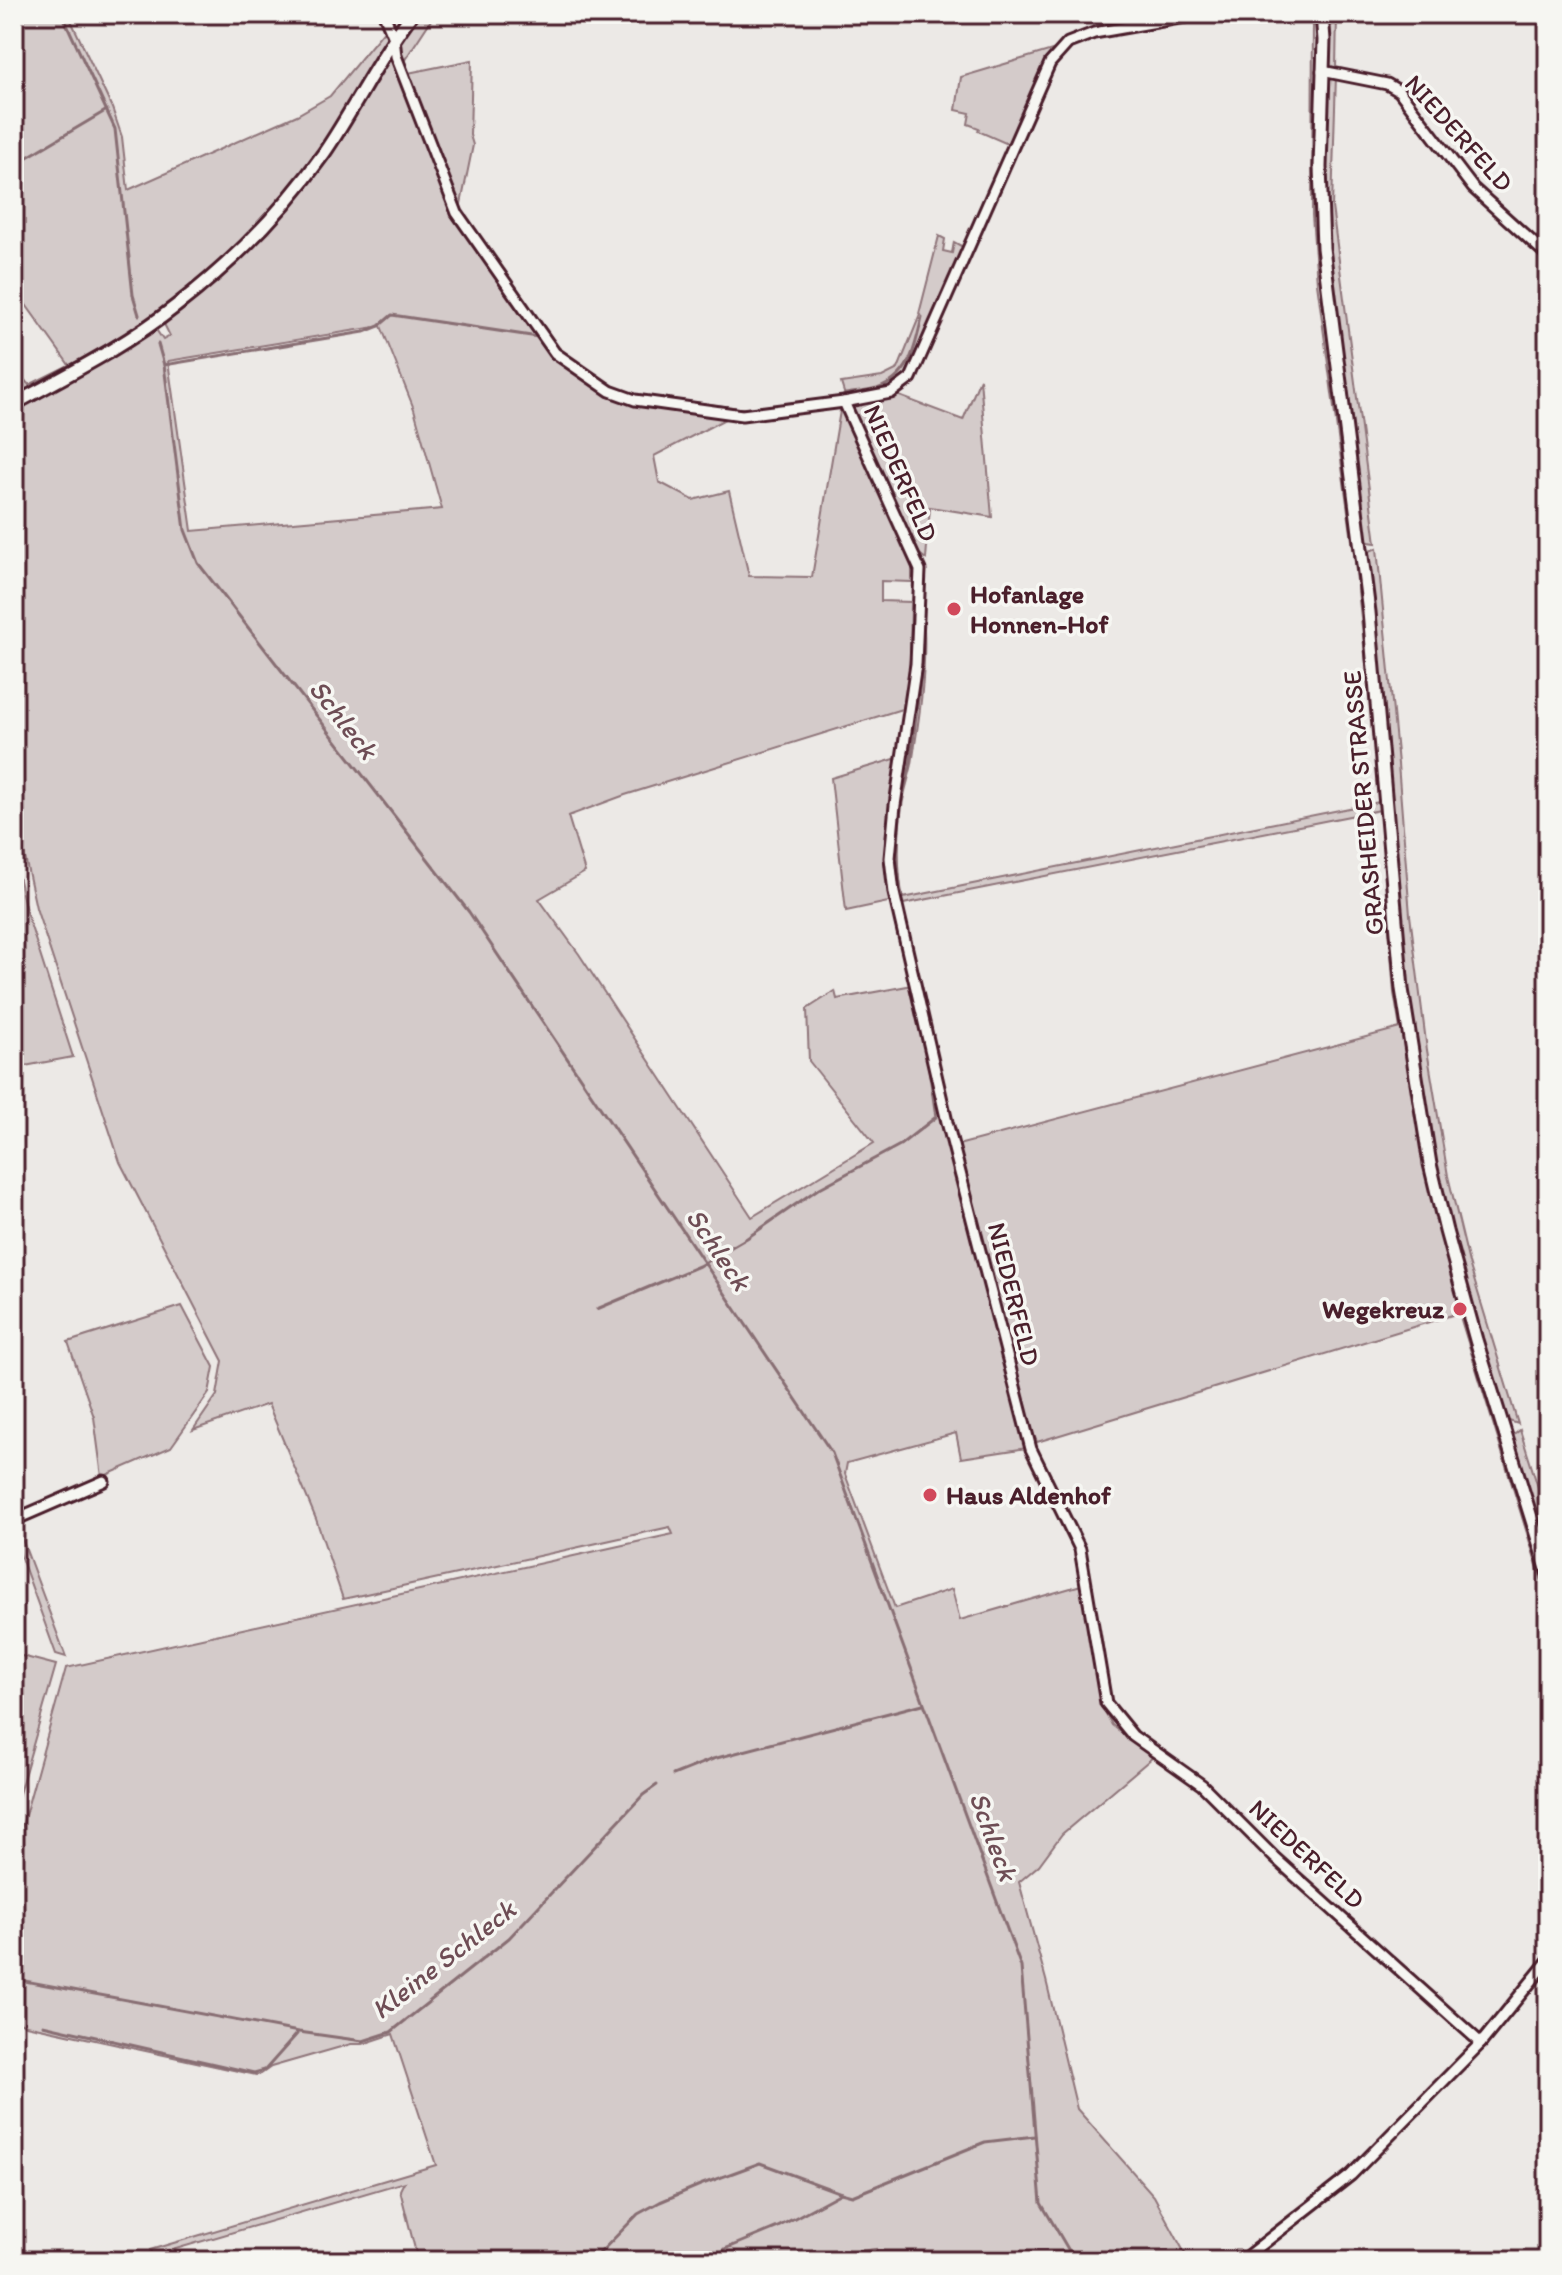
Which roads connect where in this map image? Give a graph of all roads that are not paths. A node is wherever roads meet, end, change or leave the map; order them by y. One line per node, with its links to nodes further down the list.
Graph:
1 (384, 14): 5 (street, NIEDERFELD)
2 (412, 14): 5 (street)
3 (1202, 14): 8 (street, NIEDERFELD)
4 (1322, 14): 6 (street, GRASHEIDER STRASSE)
5 (394, 38): 8 (street, NIEDERFELD); 9 (street)
6 (1322, 71): 7 (street, NIEDERFELD); 12 (street, GRASHEIDER STRASSE)
7 (1548, 256)
8 (844, 402): 14 (street, NIEDERFELD)
9 (14, 404)
10 (104, 1481): 11 (street)
11 (14, 1520)
12 (1548, 1572)
13 (1548, 1961): 14 (street)
14 (1481, 2043): 15 (street)
15 (1241, 2261)

